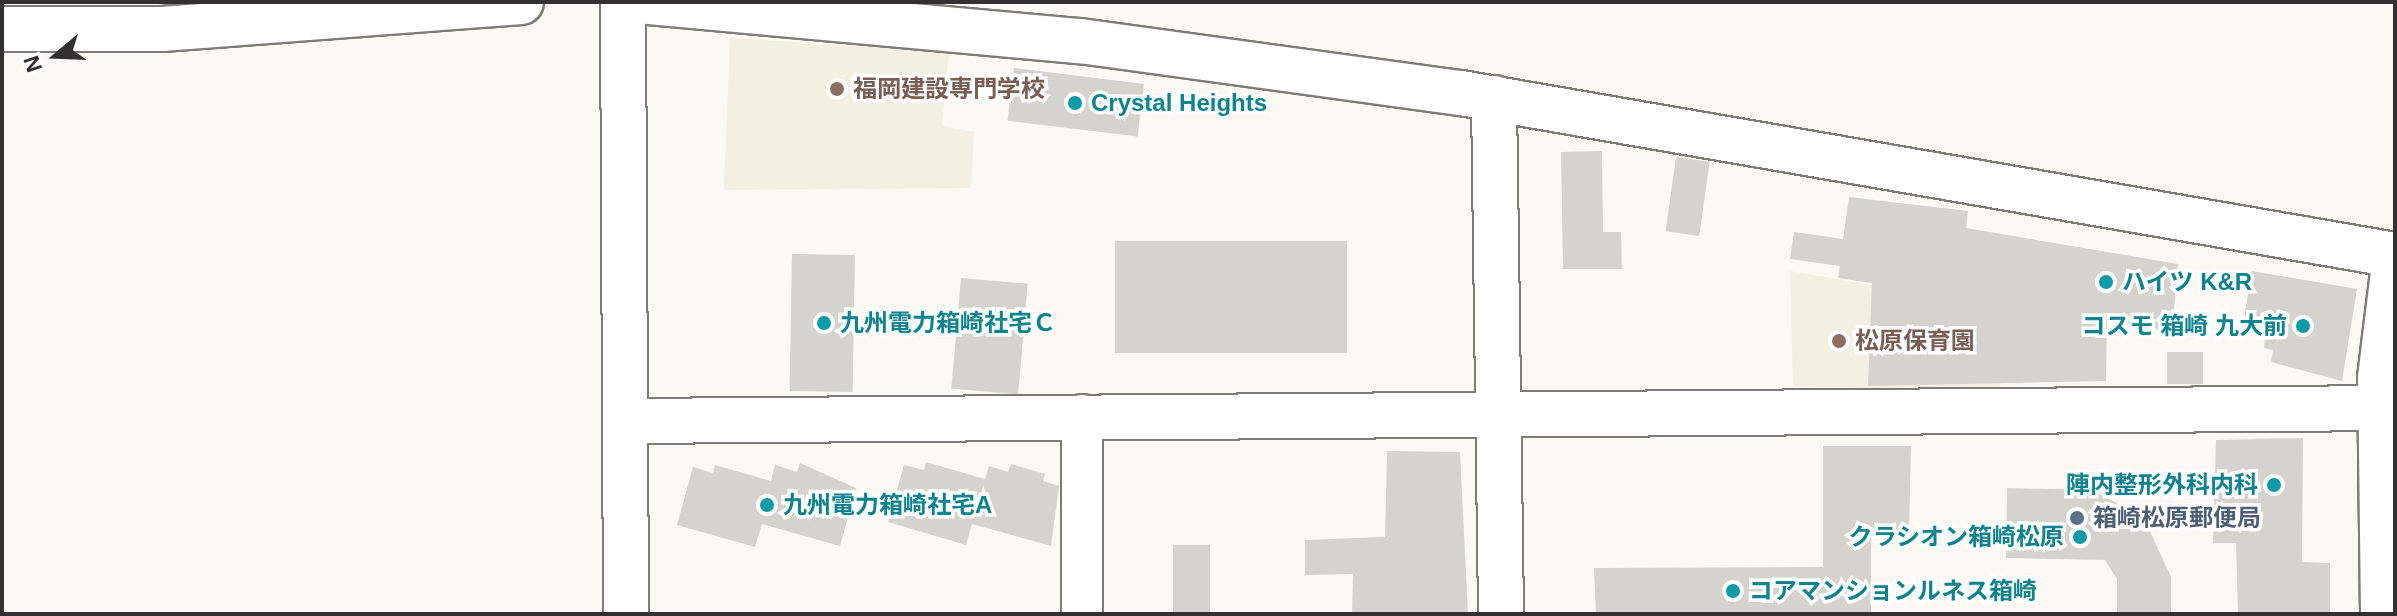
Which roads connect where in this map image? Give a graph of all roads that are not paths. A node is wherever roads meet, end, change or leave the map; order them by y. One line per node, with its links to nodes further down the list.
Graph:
1 (521, 2): 4 (street)
2 (623, 2): 10 (street)
3 (649, 2): 5 (street)
4 (2, 29)
5 (1494, 98): 6 (street); 8 (street)
6 (2395, 256): 7 (street)
7 (2380, 408): 8 (street); 14 (street)
8 (1498, 412): 9 (street); 13 (street)
9 (1082, 415): 10 (street); 12 (street)
10 (625, 421): 11 (street)
11 (626, 614)
12 (1082, 614)
13 (1501, 614)
14 (2383, 614)

